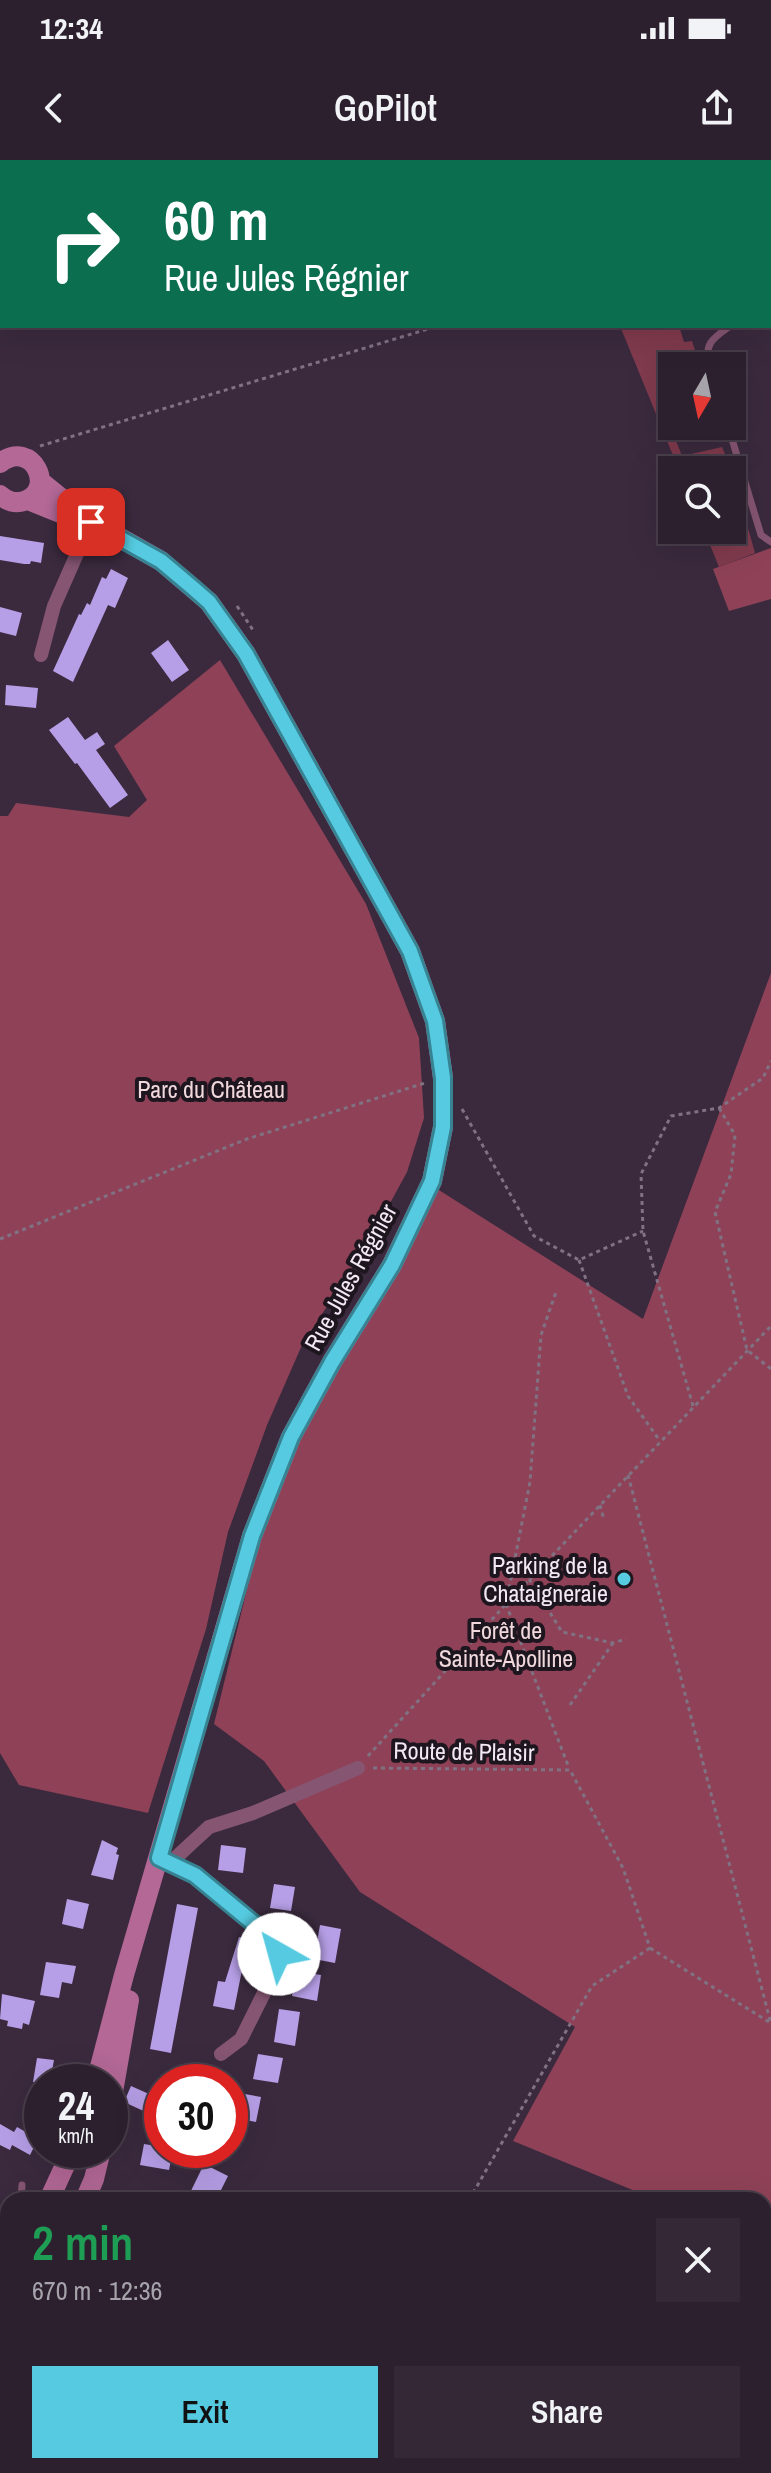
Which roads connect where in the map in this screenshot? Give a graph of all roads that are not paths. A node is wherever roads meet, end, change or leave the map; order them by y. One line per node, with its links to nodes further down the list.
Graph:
1 (727, 328): 2 (lane)
2 (708, 352)
3 (732, 440): 9 (lane)
4 (2, 460): 5 (street)
5 (40, 481): 7 (street); 8 (street)
6 (0, 495): 7 (street)
7 (28, 500): 8 (street)
8 (89, 520): 10 (street); 12 (street, Rue Jules Régnier)
9 (771, 542)
10 (41, 655)
11 (358, 1768): 12 (street)
12 (165, 1860): 13 (street, Rue Jules Régnier); 14 (street)
13 (143, 1917): 15 (street, Rue Jules Régnier); 16 (street, Rue Jules Régnier)
14 (221, 2054)
15 (101, 2064)
16 (118, 2064)
17 (64, 2168): 21 (street)
18 (97, 2168): 22 (street)
19 (22, 2185): 20 (lane)
20 (22, 2192)
21 (53, 2192)
22 (88, 2192)

